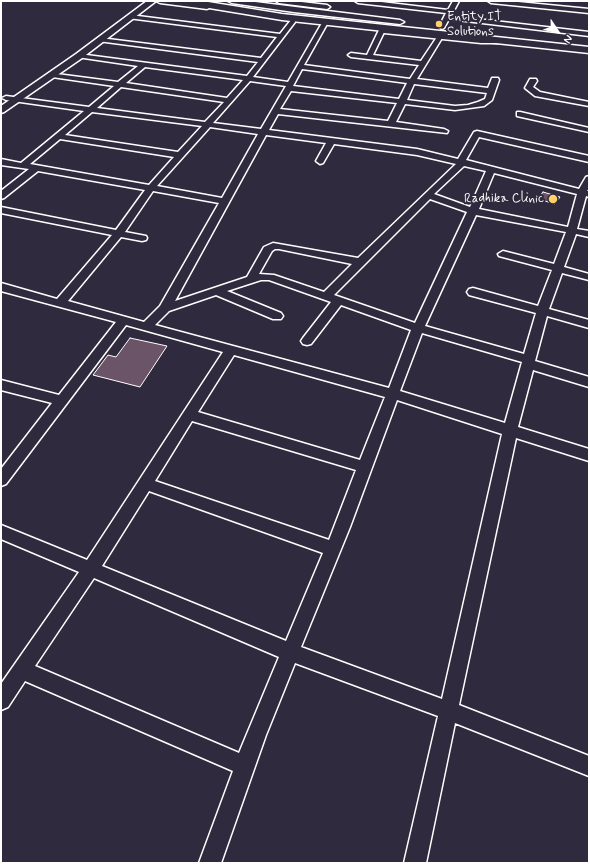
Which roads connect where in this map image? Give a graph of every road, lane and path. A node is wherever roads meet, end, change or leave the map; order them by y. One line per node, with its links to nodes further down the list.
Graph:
1 (143, 1): 52 (street)
2 (152, 1): 21 (street)
3 (160, 1): 23 (street)
4 (185, 1): 28 (highway)
5 (212, 1): 28 (highway)
6 (232, 1): 15 (street)
7 (279, 1): 16 (street)
8 (333, 1): 16 (street)
9 (358, 1): 13 (street)
10 (456, 1): 19 (street)
11 (491, 1): 14 (street)
12 (563, 1): 20 (street)
13 (375, 2): 19 (street)
14 (516, 2): 20 (street)
15 (260, 3): 18 (street)
16 (326, 7): 18 (street)
17 (589, 12): 20 (street)
18 (320, 13): 25 (street)
19 (449, 13): 22 (street); 25 (street); 27 (street)
20 (555, 14): 27 (street)
21 (130, 17): 30 (street); 33 (street)
22 (505, 17)
23 (292, 21): 24 (street); 30 (street)
24 (324, 24): 26 (street); 42 (street)
25 (442, 27): 32 (street)
26 (382, 30): 31 (street); 38 (street)
27 (545, 31): 29 (street)
28 (465, 34): 32 (highway)
29 (589, 34)
30 (281, 36): 39 (street)
31 (439, 38): 32 (street); 40 (street)
32 (501, 38): 34 (highway); 35 (highway)
33 (100, 40): 37 (street); 39 (street)
34 (589, 44)
35 (589, 50)
36 (351, 55): 38 (street)
37 (79, 56): 41 (street); 43 (street)
38 (369, 57): 40 (street)
39 (262, 60): 44 (street)
40 (424, 64): 46 (street)
41 (143, 65): 44 (street); 48 (street)
42 (300, 67): 46 (street); 49 (street)
43 (52, 75): 48 (street); 51 (street)
44 (248, 79): 49 (street); 53 (street)
45 (495, 80): 50 (street)
46 (412, 81): 50 (street); 54 (street)
47 (533, 81): 55 (street)
48 (119, 85): 53 (street); 56 (street)
49 (289, 86): 54 (street); 58 (street)
50 (491, 91): 54 (street)
51 (17, 99): 52 (street); 56 (street); 57 (street)
52 (4, 100)
53 (228, 100): 61 (street)
54 (402, 101): 60 (street)
55 (589, 104)
56 (91, 109): 61 (street); 65 (street)
57 (1, 110)
58 (276, 111): 60 (street); 64 (street)
59 (520, 114): 62 (street)
60 (391, 124): 63 (street)
61 (207, 125): 64 (street); 67 (street)
62 (589, 130)
63 (444, 131)
64 (264, 132): 66 (street); 79 (street)
65 (58, 136): 67 (street); 72 (street)
66 (331, 141): 69 (street); 71 (street)
67 (179, 155): 76 (street)
68 (589, 159): 71 (street)
69 (320, 161)
70 (1, 162): 72 (street)
71 (462, 162): 74 (street); 77 (street)
72 (23, 166): 73 (street)
73 (36, 168): 76 (street); 78 (street)
74 (491, 169): 75 (street); 81 (street)
75 (587, 188): 82 (street)
76 (150, 189): 79 (street); 83 (street)
77 (428, 195): 81 (street); 87 (street)
78 (1, 196)
79 (225, 201): 97 (street)
80 (1, 210): 83 (street)
81 (473, 211): 82 (street); 103 (street)
82 (572, 230): 84 (street); 88 (street)
83 (119, 233): 85 (street); 96 (street)
84 (589, 234)
85 (142, 238)
86 (503, 254): 88 (street)
87 (360, 262): 90 (street); 94 (street)
88 (557, 269): 89 (street); 98 (street)
89 (589, 277)
90 (251, 279): 92 (street); 94 (street)
91 (1, 287): 96 (street)
92 (217, 291): 97 (street); 99 (street)
93 (473, 292): 98 (street)
94 (326, 296): 95 (street)
95 (339, 300): 103 (street); 104 (street)
96 (60, 303): 100 (street)
97 (166, 308): 102 (street)
98 (542, 312): 101 (street); 106 (street)
99 (277, 316)
100 (123, 321): 102 (street); 110 (street)
101 (589, 324)
102 (146, 327): 105 (street)
103 (418, 328): 106 (street); 109 (street)
104 (307, 341)
105 (230, 351): 109 (street); 111 (street)
106 (528, 362): 107 (street); 112 (street)
107 (589, 382)
108 (1, 385): 110 (street)
109 (393, 394): 112 (street); 114 (street)
110 (62, 401): 115 (street)
111 (189, 415): 114 (street); 116 (street)
112 (510, 430): 113 (street); 123 (street)
113 (589, 455)
114 (365, 467): 118 (street)
115 (1, 480)
116 (146, 484): 118 (street); 119 (street)
117 (1, 532): 119 (street)
118 (333, 549): 120 (street)
119 (90, 570): 120 (street); 121 (street)
120 (290, 652): 123 (street); 124 (street)
121 (22, 670): 122 (street); 124 (street)
122 (1, 700)
123 (449, 711): 125 (street); 127 (street)
124 (245, 766): 126 (street)
125 (589, 766)
126 (210, 863)
127 (415, 863)

